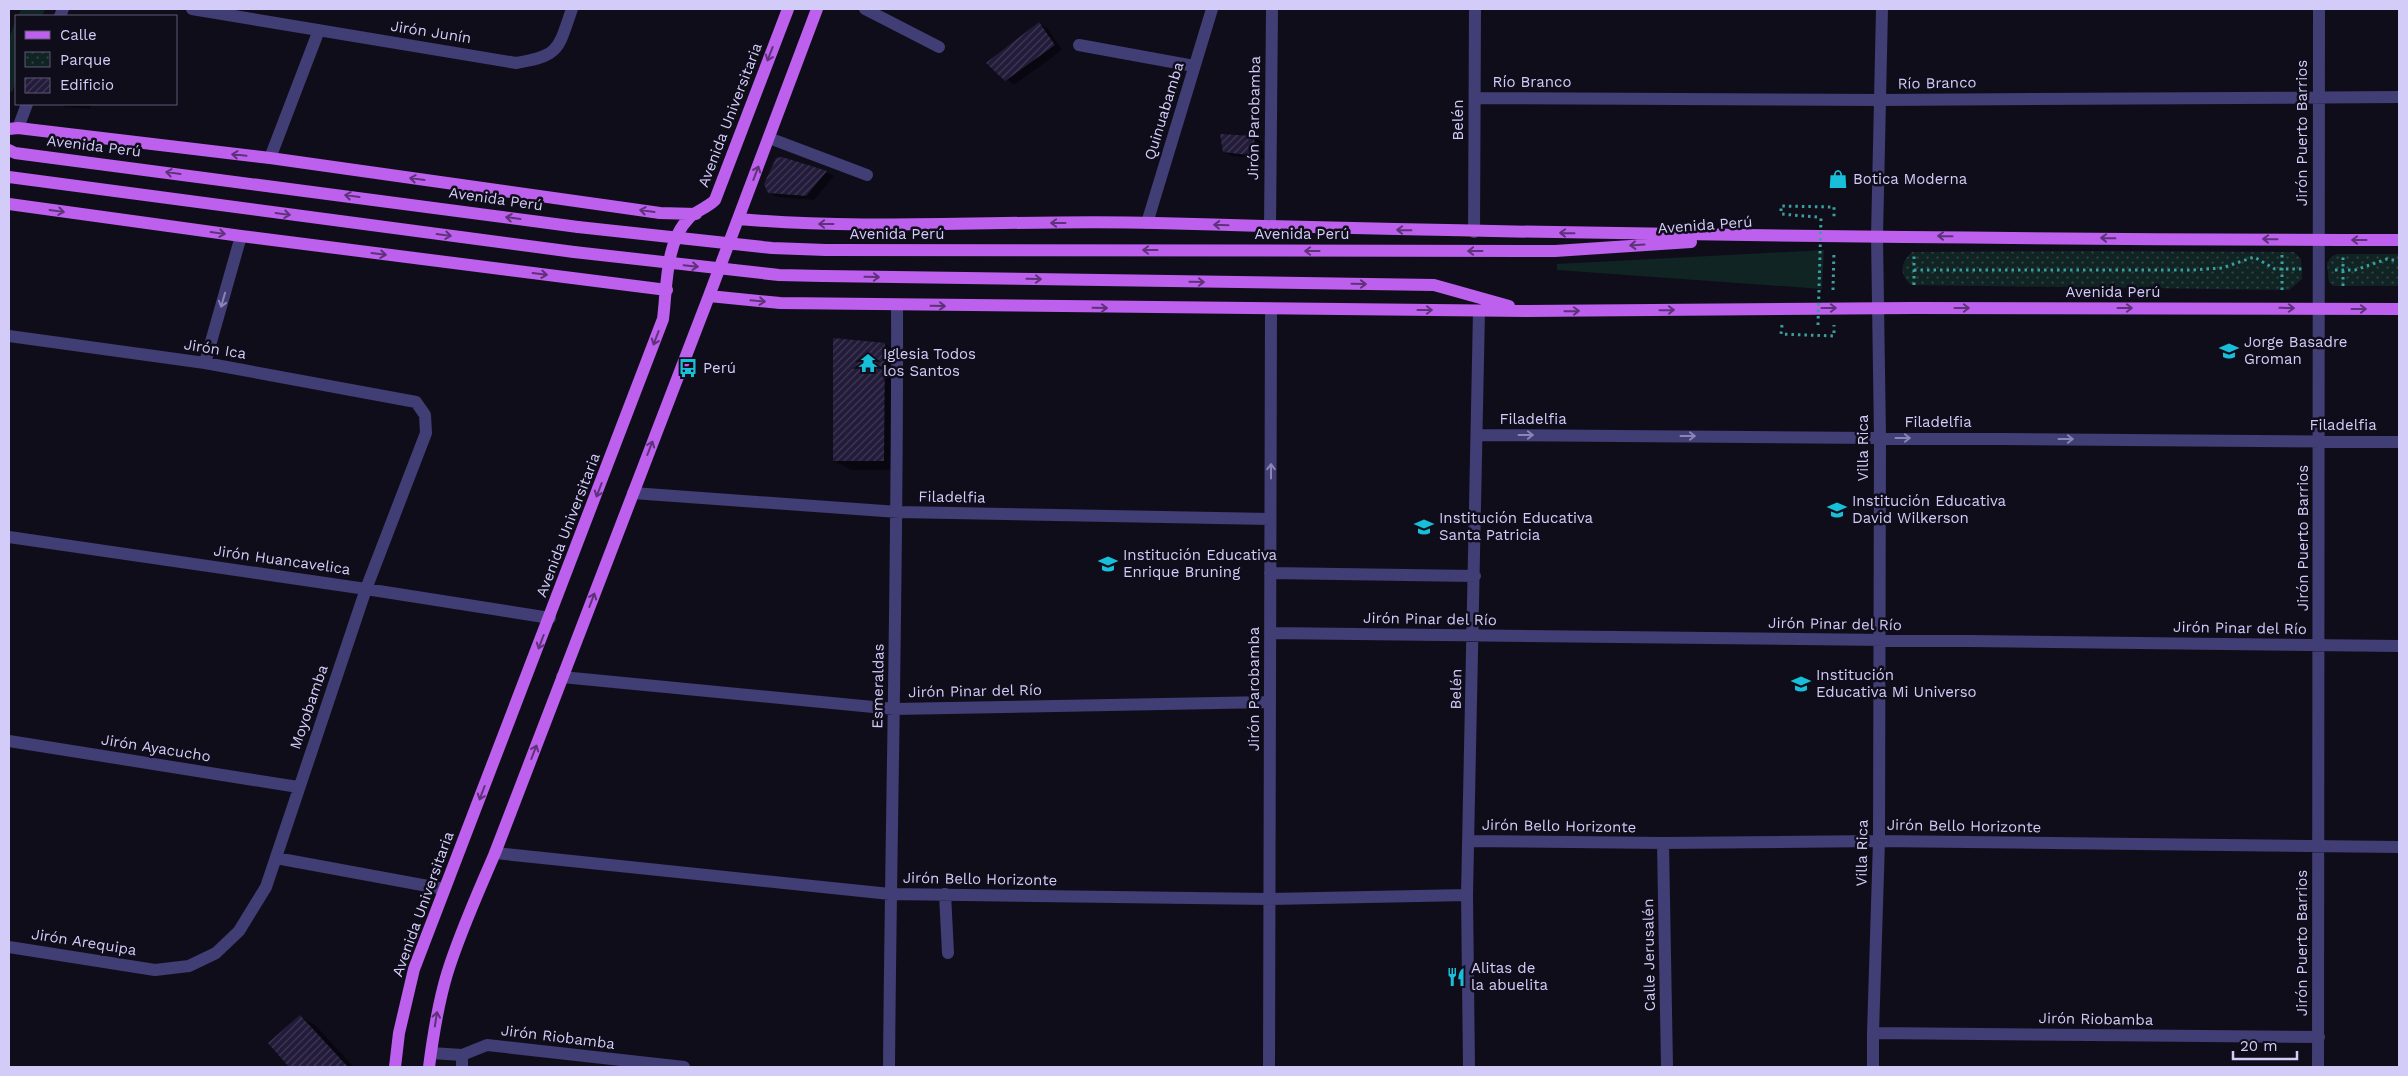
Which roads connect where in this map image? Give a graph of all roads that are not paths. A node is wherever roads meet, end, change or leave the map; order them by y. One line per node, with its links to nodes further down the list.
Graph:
1 (192, 9): 11 (street, Jirón Junín)
2 (572, 9): 11 (street, Jirón Junín)
3 (788, 9): 27 (main road, Avenida Universitaria, one-way to 27)
4 (817, 9): 21 (main road)
5 (865, 9): 13 (street)
6 (1212, 9): 14 (street, Quinuabamba)
7 (1272, 9): 30 (street, Jirón Parobamba)
8 (1475, 9): 17 (street, Belén)
9 (1882, 9): 18 (street, Villa Rica)
10 (2319, 9): 15 (street, Jirón Puerto Barrios)
11 (319, 30): 23 (street)
12 (1079, 45): 14 (street)
13 (939, 47)
14 (1194, 66): 29 (street, Quinuabamba)
15 (2318, 96): 16 (street, Río Branco); 18 (street, Río Branco); 35 (street, Jirón Puerto Barrios)
16 (2399, 97)
17 (1474, 98): 18 (street, Río Branco); 31 (street, Belén)
18 (1880, 100): 34 (street, Villa Rica)
19 (26, 105): 20 (street)
20 (13, 129): 23 (main road, Avenida Perú, one-way to 20)
21 (769, 138): 24 (street); 28 (main road, one-way to 21)
22 (9, 150): 33 (main road, Avenida Perú, one-way to 22, bridge)
23 (270, 158): 27 (main road, Avenida Perú, one-way to 23)
24 (867, 175)
25 (9, 177): 45 (main road, Avenida Perú, one-way to 45, bridge)
26 (9, 204): 32 (main road, one-way to 32)
27 (696, 214): 37 (main road, Avenida Universitaria)
28 (738, 218): 29 (main road, Avenida Perú, one-way to 28); 38 (main road)
29 (1147, 223): 30 (main road, Avenida Perú, one-way to 29)
30 (1270, 227): 31 (main road, Avenida Perú, one-way to 30)
31 (1474, 232): 33 (main road, Avenida Perú, one-way to 31)
32 (241, 236): 37 (main road, one-way to 37); 47 (street, one-way to 47)
33 (1790, 236): 34 (main road, Avenida Perú)
34 (1877, 236): 35 (main road, Avenida Perú, one-way to 34); 40 (street, Villa Rica)
35 (2319, 240): 36 (main road, Avenida Perú, one-way to 35); 41 (street, Jirón Puerto Barrios)
36 (2399, 240)
37 (667, 290): 60 (main road, Avenida Universitaria, one-way to 60)
38 (709, 296): 39 (main road, Avenida Perú, one-way to 39); 53 (main road, one-way to 38)
39 (897, 305): 43 (main road, Avenida Perú, one-way to 43); 54 (street, Esmeraldas)
40 (1879, 308): 41 (main road, Avenida Perú, one-way to 41); 45 (main road, Avenida Perú, one-way to 40); 50 (street, Villa Rica)
41 (2319, 309): 42 (main road, Avenida Perú, one-way to 42); 51 (street, Jirón Puerto Barrios)
42 (2399, 309)
43 (1271, 310): 44 (main road, Avenida Perú, one-way to 44); 55 (street, Jirón Parobamba, one-way to 43)
44 (1479, 311): 45 (main road, Avenida Perú); 49 (street, Belén)
45 (1526, 311)
46 (9, 336): 47 (street, Jirón Ica)
47 (205, 363): 48 (street, Jirón Ica)
48 (416, 402): 59 (street, Moyobamba)
49 (1477, 435): 50 (street, Filadelfia, one-way to 50); 58 (street, Belén)
50 (1880, 438): 51 (street, Filadelfia, one-way to 51); 63 (street, Villa Rica)
51 (2320, 441): 52 (street, Filadelfia); 64 (street, Jirón Puerto Barrios)
52 (2399, 442)
53 (633, 493): 54 (street, Filadelfia); 66 (main road, one-way to 53)
54 (898, 512): 55 (street, Filadelfia); 68 (street, Esmeraldas)
55 (1270, 519): 57 (street, Jirón Parobamba)
56 (9, 538): 59 (street, Jirón Huancavelica)
57 (1270, 573): 58 (street); 61 (street, Jirón Parobamba)
58 (1474, 576): 62 (street, Belén)
59 (366, 589): 60 (street, Jirón Huancavelica); 70 (street, Moyobamba)
60 (550, 618): 78 (main road, Avenida Universitaria, one-way to 78)
61 (1270, 633): 62 (street, Jirón Pinar del Río); 67 (street, Jirón Parobamba)
62 (1474, 635): 63 (street, Jirón Pinar del Río); 71 (street, Belén)
63 (1878, 640): 64 (street, Jirón Pinar del Río); 72 (street, Villa Rica)
64 (2318, 645): 65 (street, Jirón Pinar del Río); 74 (street, Jirón Puerto Barrios)
65 (2399, 646)
66 (562, 677): 68 (street, Jirón Pinar del Río); 76 (main road, one-way to 66)
67 (1270, 702): 68 (street, Jirón Pinar del Río); 82 (street, Jirón Parobamba)
68 (894, 709): 79 (street, Esmeraldas)
69 (9, 741): 70 (street, Jirón Ayacucho)
70 (298, 787): 77 (street, Moyobamba)
71 (1469, 841): 73 (street, Jirón Bello Horizonte); 81 (street, Belén)
72 (1879, 841): 73 (street, Jirón Bello Horizonte); 74 (street, Jirón Bello Horizonte); 86 (street, Villa Rica)
73 (1664, 843): 96 (street, Calle Jerusalén)
74 (2318, 846): 75 (street, Jirón Bello Horizonte); 87 (street, Jirón Puerto Barrios)
75 (2399, 847)
76 (495, 853): 79 (street, Jirón Bello Horizonte); 88 (main road, one-way to 76)
77 (276, 858): 78 (street); 85 (street, Moyobamba)
78 (444, 889): 90 (main road, Avenida Universitaria)
79 (890, 894): 80 (street, Jirón Bello Horizonte); 93 (street, Esmeraldas)
80 (945, 894): 82 (street, Jirón Bello Horizonte); 84 (street)
81 (1467, 895): 82 (street, Jirón Bello Horizonte); 95 (street, Belén)
82 (1270, 899): 94 (street, Jirón Parobamba)
83 (9, 948): 85 (street, Jirón Arequipa)
84 (948, 953)
85 (155, 970)
86 (1872, 1033): 87 (street, Jirón Riobamba); 97 (street, Villa Rica)
87 (2319, 1037): 98 (street, Jirón Puerto Barrios)
88 (431, 1053): 89 (street, Jirón Riobamba); 91 (main road)
89 (462, 1061): 92 (street, Jirón Riobamba)
90 (395, 1067)
91 (429, 1067)
92 (684, 1067)
93 (889, 1067)
94 (1269, 1067)
95 (1469, 1067)
96 (1667, 1067)
97 (1874, 1067)
98 (2318, 1067)

